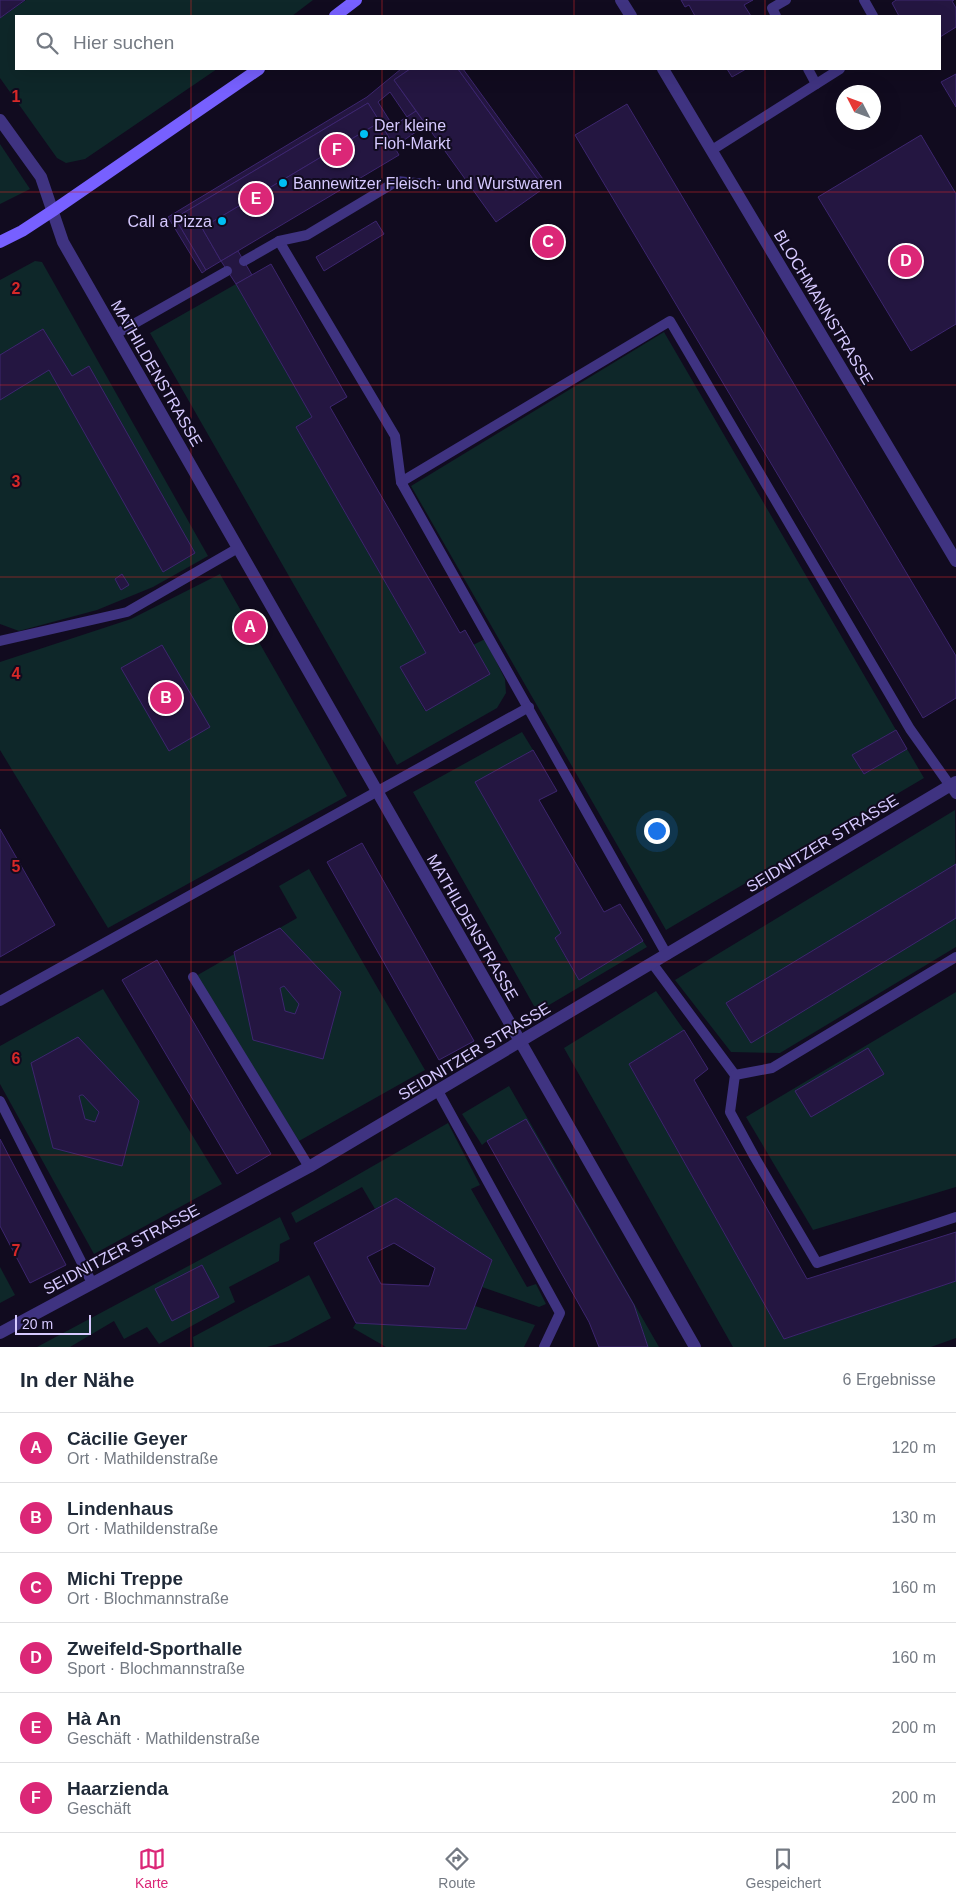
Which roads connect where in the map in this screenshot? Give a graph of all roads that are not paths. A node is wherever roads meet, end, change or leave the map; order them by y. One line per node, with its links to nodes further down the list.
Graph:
1 (356, 0): 5 (main road)
2 (621, 0): 6 (street)
3 (786, 0): 7 (lane)
4 (864, 0): 8 (lane)
5 (336, 15)
6 (630, 15)
7 (776, 15)
8 (872, 15)
9 (258, 70): 17 (main road)
10 (665, 70): 15 (street, BLOCHMANNSTRASSE)
11 (809, 70): 13 (lane)
12 (838, 70): 13 (lane)
13 (816, 84): 15 (lane)
14 (0, 120): 17 (street, MATHILDENSTRASSE)
15 (712, 150): 25 (street, BLOCHMANNSTRASSE)
16 (435, 185): 19 (lane)
17 (54, 210): 18 (main road); 22 (street, MATHILDENSTRASSE)
18 (0, 242)
19 (279, 242): 20 (lane); 23 (lane)
20 (244, 261)
21 (227, 271): 22 (lane)
22 (116, 334): 24 (street, MATHILDENSTRASSE)
23 (402, 482): 27 (lane); 28 (lane)
24 (238, 548): 26 (lane); 29 (street, MATHILDENSTRASSE)
25 (956, 561)
26 (0, 641)
27 (529, 707): 29 (lane); 30 (lane)
28 (954, 787): 30 (street, SEIDNITZER STRASSE)
29 (378, 792): 34 (lane); 35 (street, MATHILDENSTRASSE)
30 (667, 955): 32 (street, SEIDNITZER STRASSE)
31 (956, 957): 36 (lane)
32 (652, 964): 35 (street, SEIDNITZER STRASSE); 36 (lane)
33 (193, 977): 39 (lane)
34 (0, 1001)
35 (520, 1042): 37 (street, SEIDNITZER STRASSE); 44 (street, MATHILDENSTRASSE)
36 (735, 1075): 40 (lane)
37 (438, 1092): 39 (street, SEIDNITZER STRASSE); 43 (lane)
38 (0, 1101): 41 (lane)
39 (309, 1167): 41 (street, SEIDNITZER STRASSE)
40 (956, 1217)
41 (92, 1283): 42 (street, SEIDNITZER STRASSE)
42 (0, 1333)
43 (544, 1347)
44 (695, 1347)

